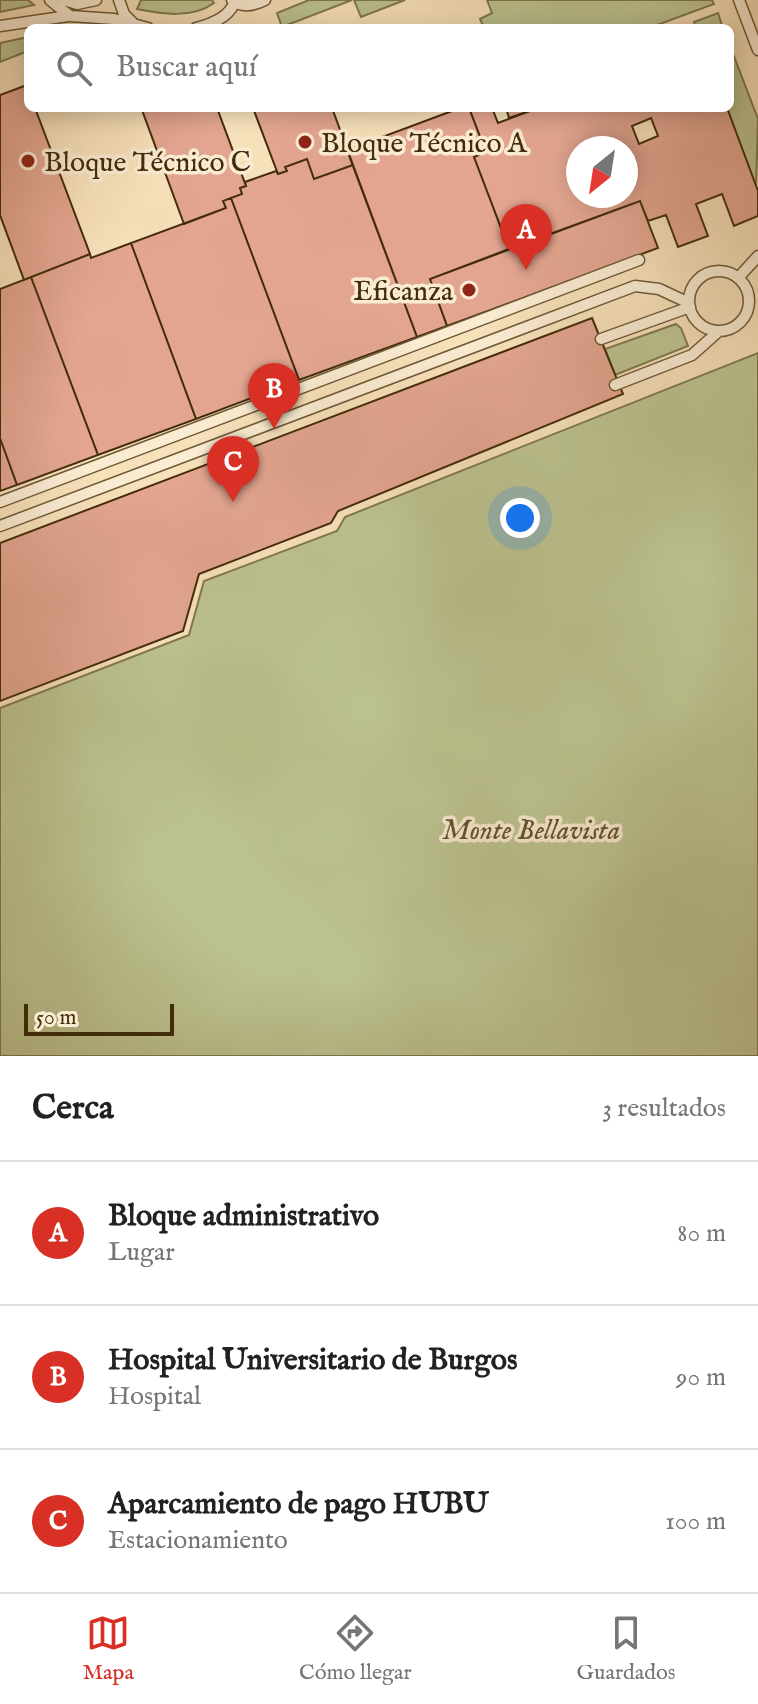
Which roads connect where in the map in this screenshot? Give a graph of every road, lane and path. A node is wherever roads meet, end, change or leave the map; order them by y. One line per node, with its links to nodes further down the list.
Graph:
1 (50, 0): 8 (lane)
2 (64, 0): 3 (lane)
3 (96, 0)
4 (265, 0): 6 (lane)
5 (739, 0): 14 (lane)
6 (234, 1): 12 (lane)
7 (122, 2): 9 (lane); 11 (lane)
8 (70, 16): 9 (lane); 13 (lane)
9 (104, 19): 10 (lane)
10 (128, 24)
11 (137, 24)
12 (208, 24)
13 (0, 26)
14 (758, 50)
15 (758, 256): 17 (lane)
16 (639, 260): 23 (lane)
17 (738, 278): 18 (lane); 19 (lane)
18 (690, 305): 20 (lane); 21 (lane); 24 (lane)
19 (753, 306): 20 (lane)
20 (719, 331): 22 (lane)
21 (601, 339)
22 (615, 385)
23 (0, 502)
24 (0, 526)

